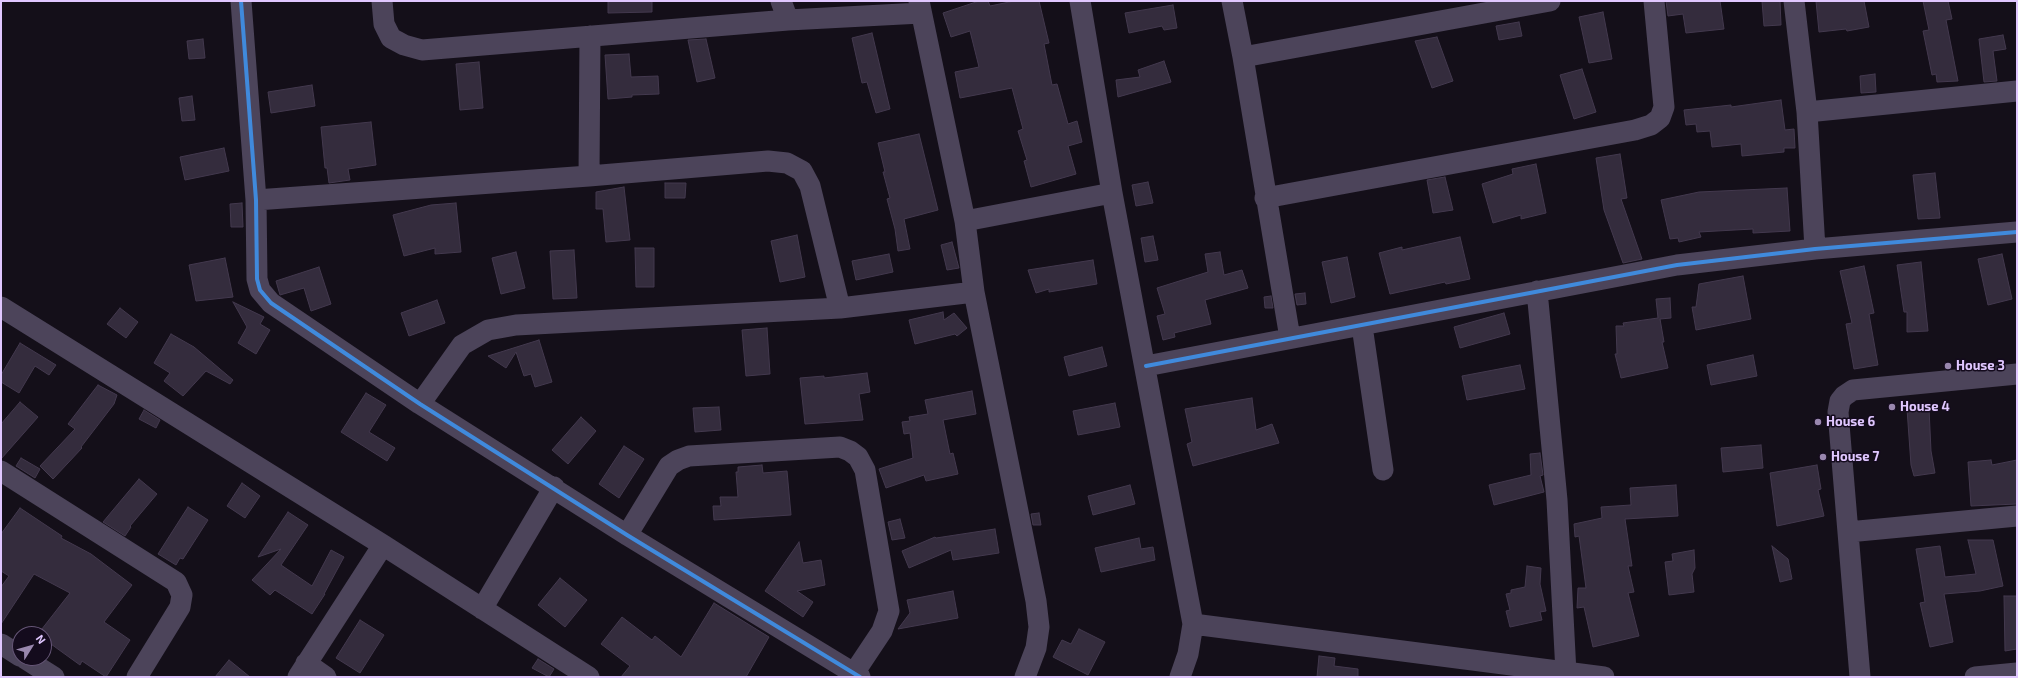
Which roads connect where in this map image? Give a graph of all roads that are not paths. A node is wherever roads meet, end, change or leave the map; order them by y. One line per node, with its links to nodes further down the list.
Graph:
1 (241, 1): 17 (street)
2 (382, 1): 10 (street)
3 (1080, 1): 15 (street)
4 (1232, 1): 11 (street)
5 (1550, 1): 11 (street)
6 (1654, 1): 16 (street)
7 (1794, 1): 13 (street)
8 (920, 7): 9 (street); 18 (street)
9 (785, 11): 10 (street)
10 (590, 36): 14 (street)
11 (1243, 57): 16 (street)
12 (2017, 91): 13 (street)
13 (1807, 112): 20 (street)
14 (589, 176): 17 (street); 24 (street)
15 (1112, 193): 18 (street); 27 (street)
16 (1265, 198): 26 (street)
17 (256, 200): 29 (street)
18 (965, 221): 22 (street)
19 (2017, 232): 20 (street)
20 (1815, 249): 21 (street)
21 (1537, 291): 25 (street); 43 (street)
22 (974, 292): 24 (street); 50 (street)
23 (1, 307): 36 (street)
24 (840, 308): 29 (street)
25 (1362, 326): 26 (street); 30 (street)
26 (1290, 338): 27 (street)
27 (1146, 366): 38 (street)
28 (2017, 374): 34 (street)
29 (420, 404): 32 (street)
30 (1383, 470)
31 (1, 472): 47 (street)
32 (554, 488): 35 (street); 37 (street)
33 (2017, 516): 34 (street)
34 (1848, 532): 53 (street)
35 (627, 534): 45 (street); 45 (street)
36 (383, 545): 37 (street); 42 (street)
37 (482, 609): 49 (street)
38 (1193, 624): 43 (street); 51 (street)
39 (1, 644): 40 (street)
40 (12, 651)
41 (37, 666): 46 (street)
42 (302, 670): 48 (street)
43 (1566, 673): 52 (street)
44 (2017, 673): 54 (street)
45 (857, 675)
46 (54, 677)
47 (137, 677)
48 (326, 677)
49 (589, 677)
50 (1025, 677)
51 (1180, 677)
52 (1604, 677)
53 (1860, 677)
54 (1975, 677)

